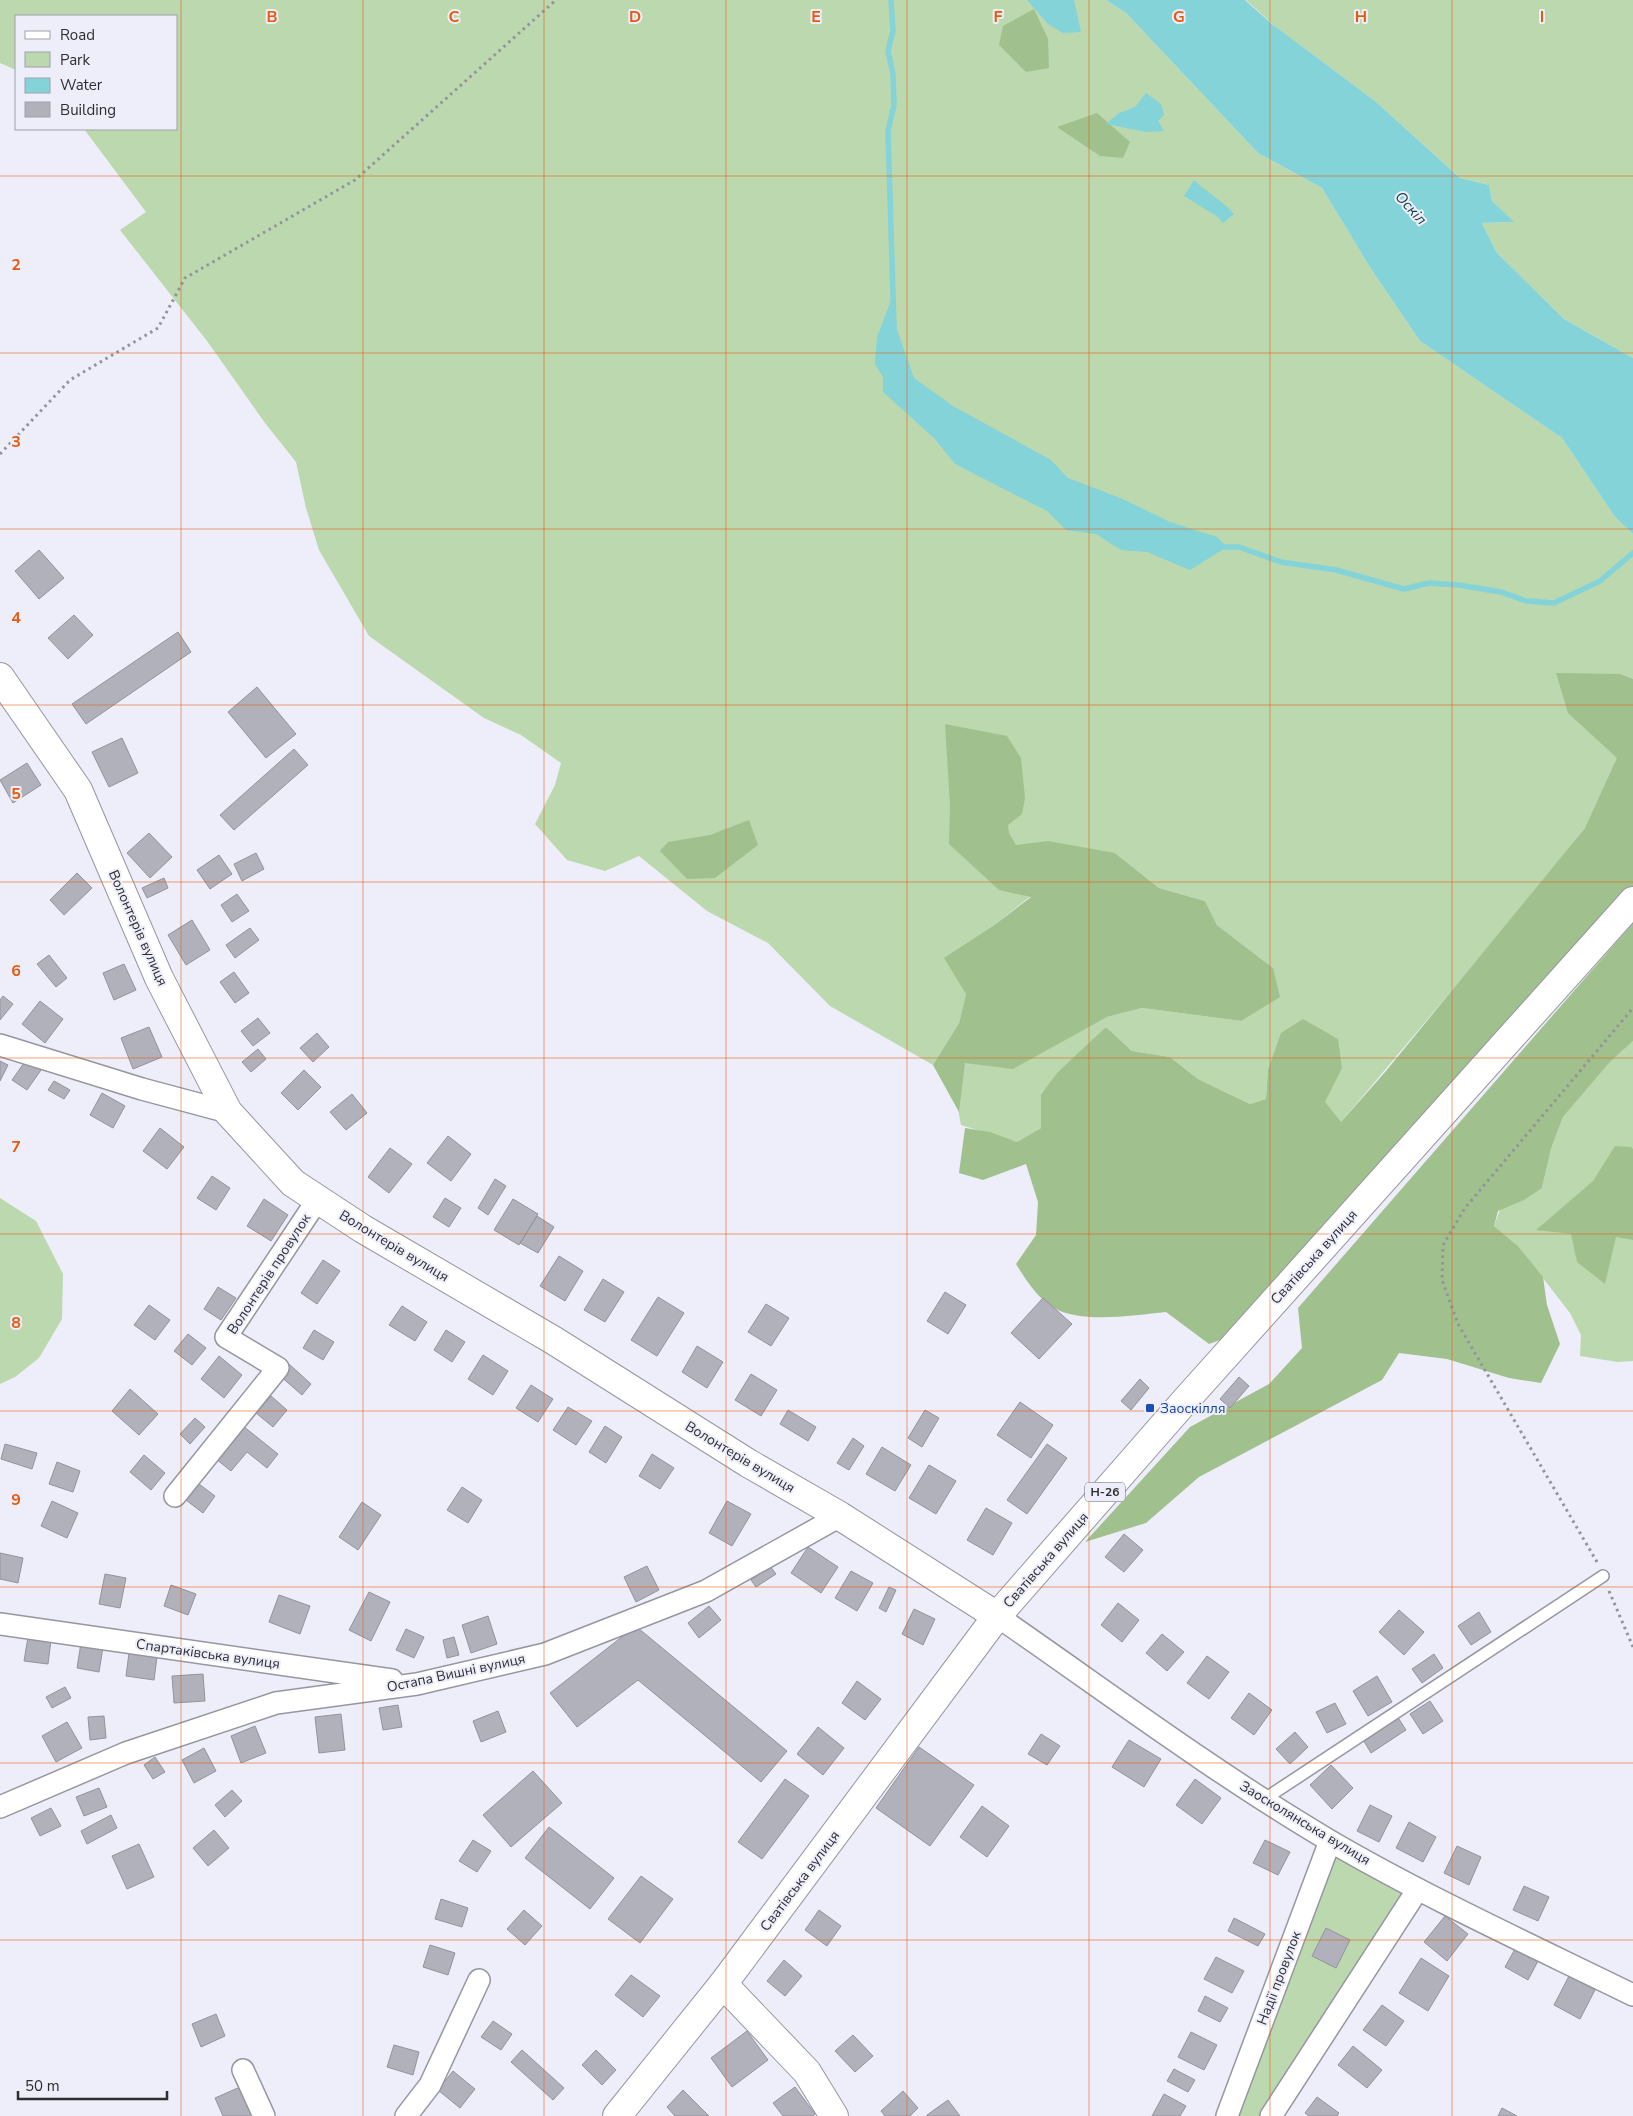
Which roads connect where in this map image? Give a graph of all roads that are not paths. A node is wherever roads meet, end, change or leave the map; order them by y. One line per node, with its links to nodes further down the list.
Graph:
1 (0, 677): 4 (street, Волонтерів вулиця)
2 (1633, 901): 9 (street, Сватівська вулиця / Н-26)
3 (0, 1045): 4 (street)
4 (228, 1112): 5 (street, Волонтерів вулиця)
5 (318, 1199): 6 (street, Волонтерів провулок); 7 (street, Волонтерів вулиця)
6 (175, 1496)
7 (840, 1516): 9 (street, Волонтерів вулиця); 11 (street, Остапа Вишні вулиця)
8 (1603, 1576): 12 (lane)
9 (997, 1616): 12 (street, Заосколянська вулиця); 17 (street, Сватівська вулиця / Н-26)
10 (0, 1624): 11 (street, Спартаківська вулиця)
11 (417, 1684): 13 (street, Остапа Вишні вулиця)
12 (1263, 1800): 14 (street, Заосколянська вулиця)
13 (0, 1807)
14 (1330, 1841): 15 (street, Заосколянська вулиця); 24 (street, Надії провулок)
15 (1418, 1889): 18 (street, Заосколянська вулиця); 25 (street)
16 (479, 1980): 21 (street)
17 (723, 1984): 22 (street, Сватівська вулиця / Н-26); 23 (street)
18 (1633, 1995)
19 (243, 2070): 20 (street)
20 (264, 2116)
21 (406, 2116)
22 (617, 2116)
23 (834, 2116)
24 (1227, 2116)
25 (1271, 2116)

